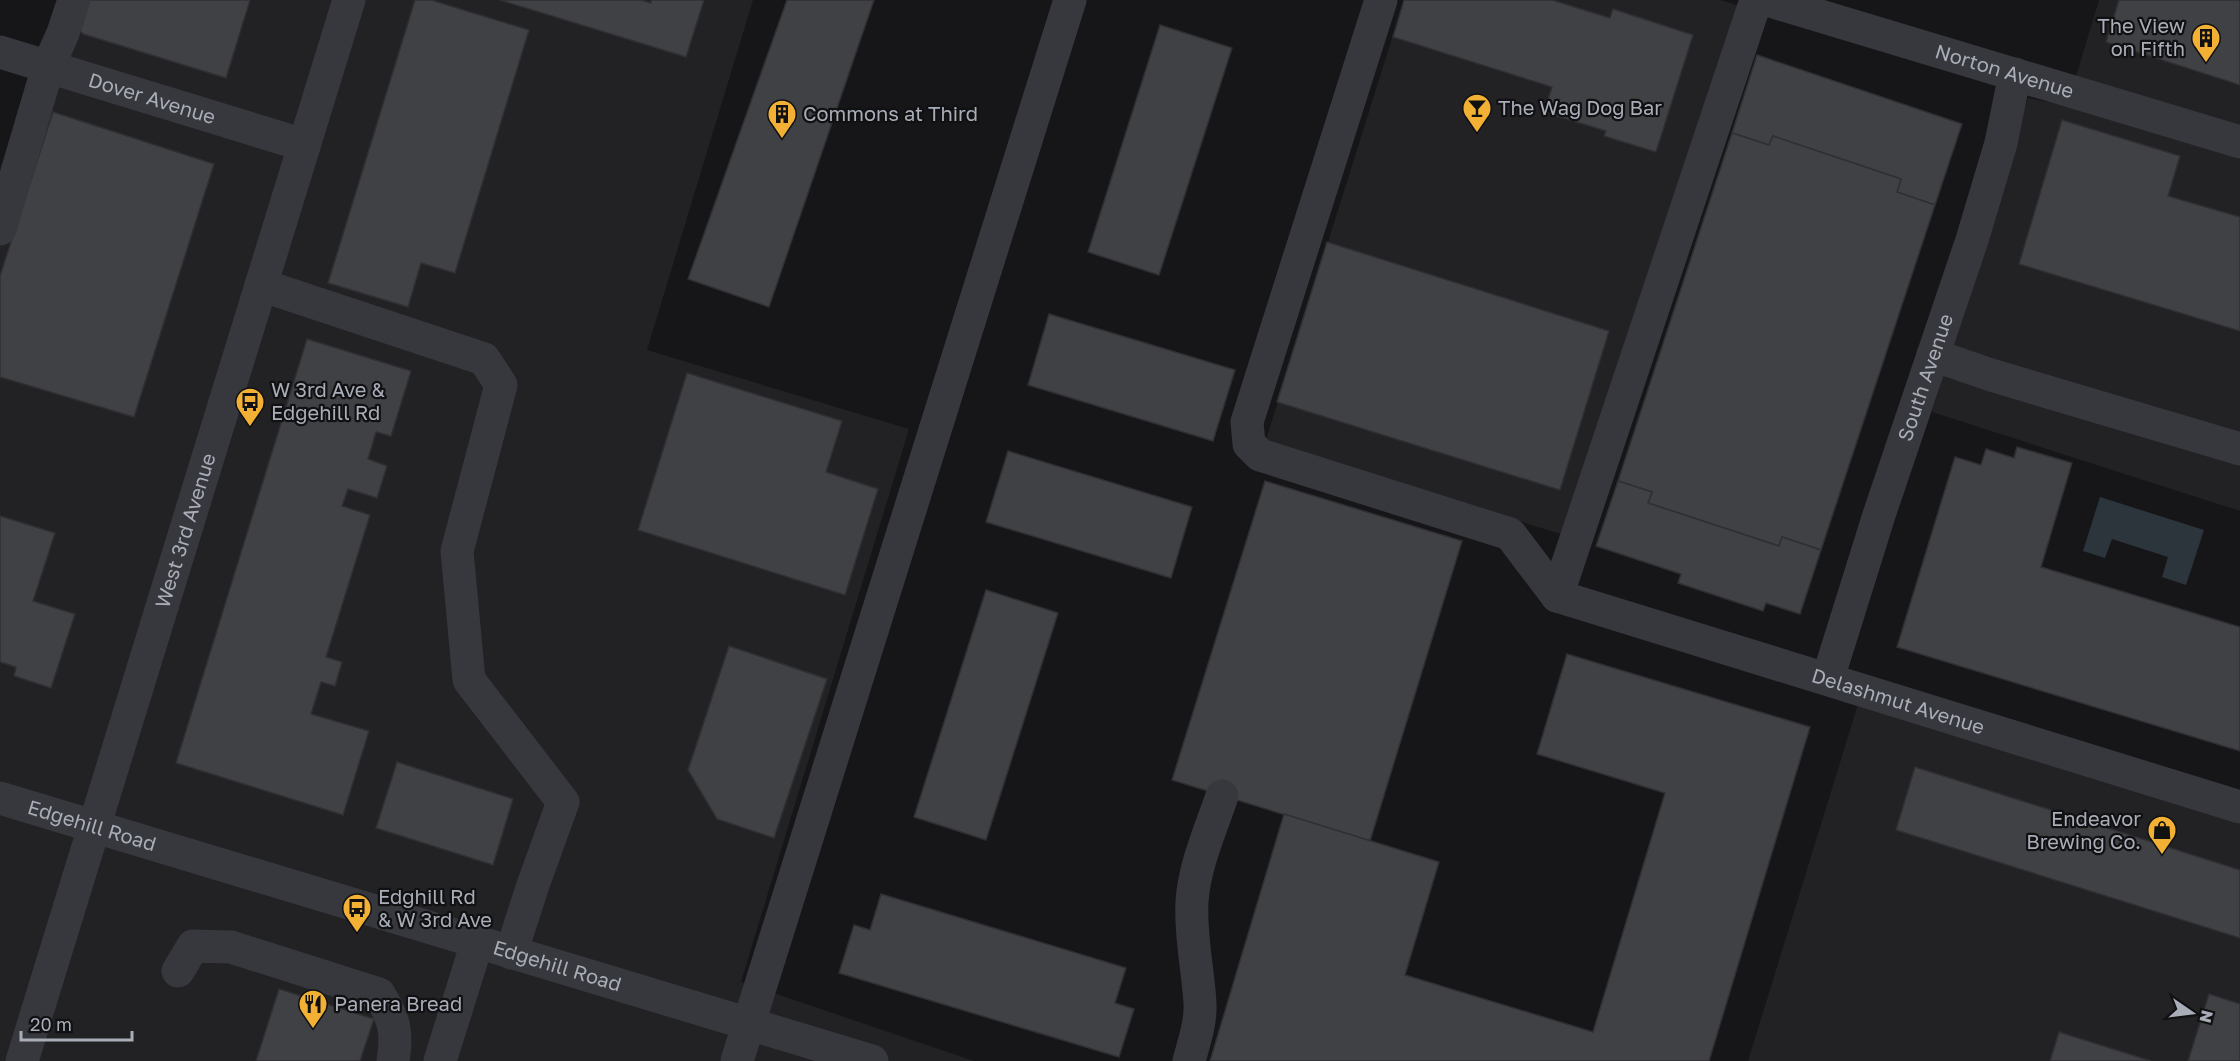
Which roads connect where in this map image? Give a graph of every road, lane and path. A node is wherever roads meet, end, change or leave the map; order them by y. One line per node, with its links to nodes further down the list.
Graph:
1 (74, 0): 8 (street)
2 (349, 0): 11 (street, West 3rd Avenue)
3 (1070, 0): 25 (street)
4 (1381, 0): 16 (street)
5 (1756, 0): 16 (street)
6 (1767, 0): 9 (street, Norton Avenue)
7 (0, 52): 8 (street, Dover Avenue)
8 (48, 67): 11 (street, Dover Avenue); 12 (street)
9 (2015, 74): 10 (street, Norton Avenue); 14 (street, South Avenue)
10 (2240, 142)
11 (304, 145): 13 (street, West 3rd Avenue)
12 (0, 229)
13 (261, 285): 21 (street, West 3rd Avenue); 23 (street)
14 (1933, 355): 15 (street); 17 (street, South Avenue)
15 (2240, 449)
16 (1557, 596): 17 (street, Delashmut Avenue)
17 (1828, 678): 20 (street, Delashmut Avenue)
18 (1222, 796): 31 (street)
19 (0, 798): 21 (street, Edgehill Road)
20 (2240, 807)
21 (95, 828): 22 (street, Edgehill Road); 26 (street, West 3rd Avenue)
22 (477, 943): 23 (street, Edgehill Road); 28 (street)
23 (511, 953): 25 (street, Edgehill Road)
24 (178, 971): 27 (street)
25 (748, 1024): 29 (street); 30 (street, Edgehill Road)
26 (22, 1061)
27 (393, 1061)
28 (440, 1061)
29 (736, 1061)
30 (872, 1061)
31 (1189, 1061)

